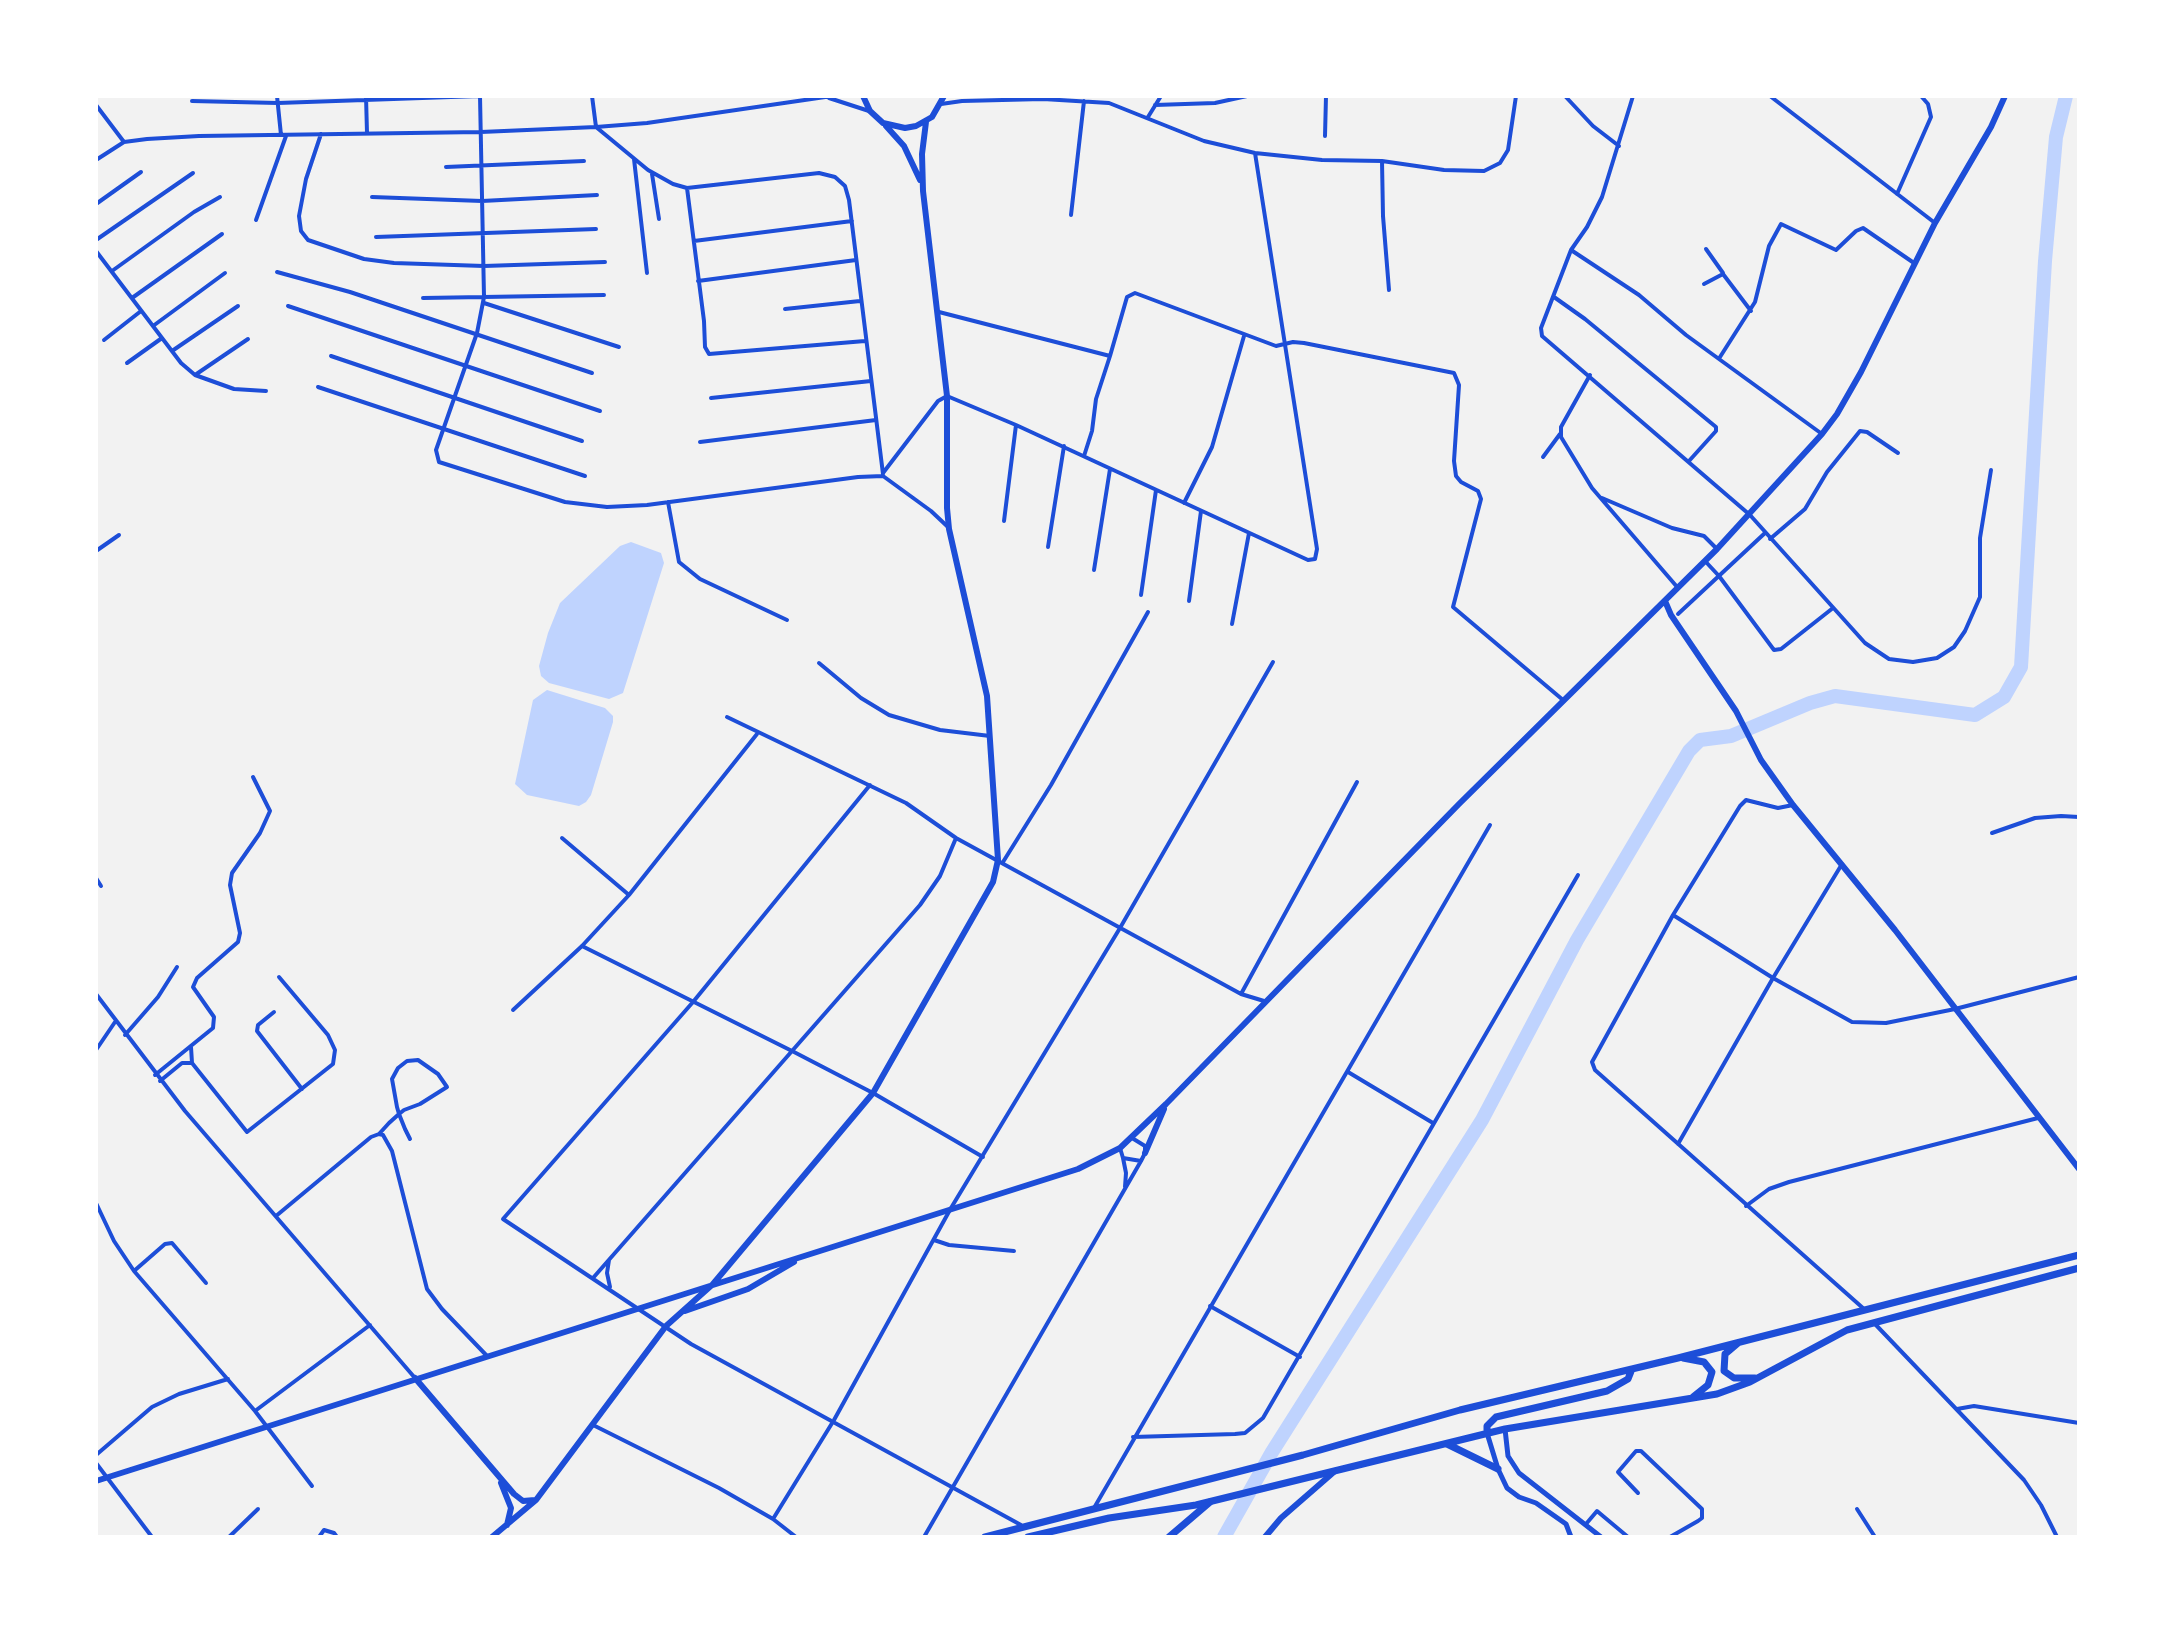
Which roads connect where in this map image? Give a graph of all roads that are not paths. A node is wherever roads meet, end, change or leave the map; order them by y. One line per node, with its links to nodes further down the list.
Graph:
1 (277, 96): 22 (street)
2 (480, 96): 18 (street); 32 (street)
3 (592, 96): 31 (street)
4 (863, 96): 27 (main road)
5 (944, 96): 24 (main road)
6 (1110, 96): 23 (street)
7 (1161, 96): 26 (street)
8 (1247, 96): 26 (street)
9 (1326, 96): 36 (street)
10 (1516, 96): 43 (street)
11 (1565, 96): 38 (street)
12 (1633, 96): 38 (street)
13 (1770, 96): 51 (street)
14 (1921, 96): 51 (street)
15 (2005, 96): 61 (main road)
16 (830, 97): 27 (street); 31 (street)
17 (1065, 97): 19 (street); 21 (street)
18 (366, 98): 22 (street); 33 (street)
19 (998, 98): 24 (street)
20 (192, 101): 22 (street)
21 (1084, 101): 23 (street); 57 (street)
22 (278, 103): 35 (street)
23 (1109, 103): 28 (street)
24 (941, 104): 29 (main road)
25 (96, 105): 37 (street)
26 (1155, 105): 28 (street)
27 (870, 111): 30 (main road)
28 (1148, 117): 39 (street)
29 (926, 122): 30 (main road); 50 (main road)
30 (883, 123): 50 (main road)
31 (596, 127): 32 (street); 40 (street)
32 (481, 132): 33 (street); 45 (street)
33 (367, 133): 34 (street)
34 (321, 134): 35 (street); 74 (street)
35 (283, 135): 37 (street); 59 (street)
36 (1325, 136)
37 (124, 142): 41 (street)
38 (1620, 146): 69 (street)
39 (1255, 153): 43 (street); 102 (street)
40 (634, 159): 46 (street); 78 (street)
41 (96, 160)
42 (584, 161): 45 (street)
43 (1382, 161): 82 (street)
44 (446, 167): 45 (street)
45 (481, 167): 55 (street)
46 (650, 171): 49 (street); 58 (street)
47 (141, 172): 56 (street)
48 (193, 173): 66 (street)
49 (687, 188): 60 (street); 67 (street)
50 (923, 191): 94 (main road)
51 (1897, 194): 61 (street)
52 (597, 195): 55 (street)
53 (220, 197): 75 (street)
54 (372, 197): 55 (street)
55 (482, 201): 63 (street)
56 (96, 204)
57 (1071, 215)
58 (659, 219)
59 (256, 220)
60 (852, 221): 67 (street); 71 (street)
61 (1935, 223): 73 (main road)
62 (596, 229): 63 (street)
63 (483, 232): 65 (street); 74 (street)
64 (222, 234): 85 (street)
65 (376, 237)
66 (96, 240)
67 (694, 241): 80 (street)
68 (1706, 249): 79 (street)
69 (1571, 250): 84 (street); 107 (street)
70 (96, 251): 75 (street)
71 (856, 260): 80 (street); 88 (street)
72 (605, 262): 74 (street)
73 (1914, 263): 93 (street); 124 (main road)
74 (484, 266): 87 (street)
75 (112, 271): 85 (street)
76 (277, 272): 96 (street)
77 (225, 273): 95 (street)
78 (647, 273)
79 (1723, 274): 81 (street); 93 (street)
80 (698, 281): 101 (street)
81 (1704, 284)
82 (1389, 290)
83 (604, 295): 87 (street)
84 (1554, 297): 112 (street); 131 (street)
85 (132, 298): 92 (street)
86 (423, 298): 87 (street)
87 (484, 300): 96 (street); 103 (street)
88 (860, 301): 91 (street); 101 (street)
89 (238, 306): 104 (street)
90 (288, 306): 109 (street)
91 (785, 309)
92 (141, 311): 95 (street); 100 (street)
93 (1751, 311): 107 (street)
94 (939, 312): 106 (street); 116 (main road)
95 (153, 326): 98 (street)
96 (477, 333): 109 (street); 110 (street)
97 (1244, 336): 102 (street); 106 (street); 139 (street)
98 (162, 338): 104 (street); 108 (street)
99 (248, 339): 111 (street)
100 (104, 340)
101 (865, 341): 113 (street)
102 (1286, 345): 144 (street); 166 (street)
103 (619, 347)
104 (172, 351): 111 (street)
105 (331, 356): 117 (street)
106 (1110, 356): 129 (street)
107 (1720, 357): 124 (street)
108 (127, 363)
109 (466, 366): 117 (street); 119 (street)
110 (592, 373)
111 (195, 375): 115 (street)
112 (1590, 375): 123 (street); 131 (street)
113 (871, 381): 118 (street); 120 (street)
114 (318, 387): 122 (street)
115 (266, 391)
116 (947, 396): 121 (street); 134 (street); 143 (main road)
117 (455, 397): 122 (street); 125 (street)
118 (711, 398)
119 (600, 411)
120 (876, 420): 126 (street); 134 (street)
121 (1016, 425): 127 (street); 142 (street)
122 (443, 429): 135 (street); 138 (street)
123 (1560, 434): 130 (street); 137 (street)
124 (1822, 434): 141 (main road)
125 (582, 441)
126 (700, 442)
127 (1064, 446): 129 (street); 148 (street)
128 (1898, 453): 147 (street)
129 (1084, 456): 132 (street)
130 (1543, 457)
131 (1689, 461): 141 (street)
132 (1110, 469): 136 (street); 152 (street)
133 (1991, 470): 158 (street)
134 (883, 474): 138 (street); 143 (street)
135 (585, 476)
136 (1156, 490): 139 (street); 155 (street)
137 (1600, 497): 149 (street); 154 (street)
138 (668, 502): 162 (street)
139 (1184, 503): 140 (street)
140 (1201, 511): 144 (street); 156 (street)
141 (1750, 515): 145 (street); 149 (main road)
142 (1004, 521)
143 (949, 529): 169 (main road)
144 (1249, 533): 163 (street)
145 (1765, 533): 147 (street); 153 (street)
146 (119, 535): 150 (street)
147 (1770, 539): 158 (street)
148 (1048, 547)
149 (1717, 549): 151 (main road)
150 (96, 551)
151 (1705, 561): 153 (street); 154 (main road)
152 (1094, 570)
153 (1719, 576): 158 (street); 161 (street)
154 (1678, 588): 157 (main road)
155 (1141, 595)
156 (1189, 601)
157 (1665, 601): 159 (main road); 161 (main road)
158 (1833, 608)
159 (1654, 611): 161 (main road); 166 (main road)
160 (1148, 612): 179 (street)
161 (1674, 615): 173 (main road)
162 (787, 620)
163 (1232, 624)
164 (1273, 662): 186 (street)
165 (819, 663): 169 (street)
166 (1565, 702): 195 (main road)
167 (727, 717): 168 (street)
168 (757, 734): 172 (street); 184 (street)
169 (990, 736): 179 (main road)
170 (253, 777): 201 (street)
171 (1357, 782): 193 (street)
172 (870, 785): 178 (street); 194 (street)
173 (1793, 805): 180 (main road); 185 (street)
174 (2079, 817): 176 (street)
175 (1490, 825): 205 (street)
176 (1992, 833)
177 (562, 838): 184 (street)
178 (956, 838): 179 (street); 203 (street)
179 (1001, 861): 186 (street); 209 (main road)
180 (1842, 864): 191 (street); 196 (main road)
181 (1578, 875): 213 (street)
182 (96, 878): 183 (street)
183 (101, 886)
184 (629, 895): 187 (street)
185 (1673, 915): 191 (street); 217 (street)
186 (1120, 928): 193 (street); 220 (street)
187 (582, 946): 194 (street); 197 (street)
188 (177, 967): 200 (street)
189 (279, 977): 208 (street)
190 (2079, 977): 196 (street)
191 (1773, 978): 196 (street); 217 (street)
192 (96, 994): 199 (street)
193 (1241, 994): 195 (street)
194 (693, 1002): 203 (street); 236 (street)
195 (1267, 1002): 210 (main road)
196 (1955, 1009): 212 (main road)
197 (513, 1010)
198 (274, 1012): 208 (street)
199 (115, 1022): 200 (street); 202 (street)
200 (125, 1035): 206 (street)
201 (191, 1047): 204 (street); 206 (street)
202 (96, 1050)
203 (794, 1052): 209 (street); 233 (street)
204 (192, 1063): 207 (street); 208 (street)
205 (1348, 1072): 213 (street); 240 (street)
206 (155, 1075): 207 (street)
207 (160, 1081): 228 (street)
208 (302, 1089)
209 (873, 1093): 220 (street); 238 (main road)
210 (1166, 1104): 215 (main road); 219 (main road)
211 (399, 1114): 211 (street); 214 (street); 216 (street)
212 (2040, 1117): 223 (main road); 226 (street)
213 (1433, 1123): 249 (street)
214 (379, 1134): 228 (street); 248 (street)
215 (1131, 1138): 218 (main road); 219 (street)
216 (410, 1139)
217 (1678, 1144): 226 (street)
218 (1120, 1148): 221 (street); 227 (main road)
219 (1145, 1153): 222 (street)
220 (983, 1157): 227 (street)
221 (1123, 1158): 222 (street); 224 (street)
222 (1141, 1161): 224 (street)
223 (2079, 1169)
224 (1125, 1190): 276 (street)
225 (96, 1203): 235 (street)
226 (1746, 1206): 242 (street)
227 (951, 1208): 229 (street); 232 (main road)
228 (276, 1216): 245 (street)
229 (934, 1240): 230 (street); 258 (street)
230 (1014, 1251)
231 (2079, 1255): 242 (main road)
232 (800, 1257): 238 (main road); 243 (main road)
233 (609, 1260): 236 (street); 239 (street)
234 (2079, 1268): 244 (main road)
235 (134, 1271): 237 (street); 254 (street)
236 (593, 1278): 239 (street)
237 (206, 1283)
238 (713, 1284): 241 (main road); 243 (main road)
239 (610, 1289): 241 (street)
240 (1210, 1306): 249 (street); 264 (street)
241 (641, 1308): 246 (street); 248 (main road)
242 (1864, 1309): 247 (main road)
243 (682, 1312): 246 (main road)
244 (1873, 1323): 253 (main road); 256 (street)
245 (370, 1325): 252 (street); 257 (street)
246 (666, 1326): 258 (street); 260 (main road)
247 (1743, 1340): 250 (main road); 253 (main road)
248 (488, 1357): 252 (main road)
249 (1300, 1357): 264 (street)
250 (1678, 1358): 251 (main road); 255 (main road)
251 (1632, 1369): 263 (main road); 280 (main road)
252 (415, 1378): 261 (main road); 271 (main road)
253 (1757, 1378): 255 (main road)
254 (228, 1379): 257 (street); 266 (street)
255 (1688, 1401): 262 (main road)
256 (1957, 1409): 259 (street); 304 (street)
257 (255, 1411): 261 (street)
258 (834, 1420): 276 (street); 283 (street)
259 (2079, 1423)
260 (591, 1424): 278 (main road); 283 (street)
261 (266, 1427): 272 (main road); 275 (street)
262 (1505, 1429): 263 (main road); 270 (street)
263 (1487, 1433): 265 (main road); 268 (street)
264 (1133, 1437): 280 (street)
265 (1447, 1444): 268 (main road); 269 (main road)
266 (96, 1455)
267 (96, 1463): 272 (street)
268 (1498, 1469): 274 (street)
269 (1335, 1471): 279 (main road); 297 (main road)
270 (1519, 1473): 274 (street); 285 (street)
271 (499, 1476): 278 (main road); 284 (main road)
272 (106, 1478): 273 (main road); 287 (street)
273 (96, 1481)
274 (1505, 1484): 298 (street)
275 (312, 1486)
276 (953, 1488): 286 (street); 293 (street)
277 (1638, 1493): 302 (street)
278 (536, 1500): 284 (main road)
279 (1211, 1501): 295 (main road); 296 (main road)
280 (1093, 1508): 286 (main road)
281 (258, 1509): 288 (street)
282 (1857, 1509): 303 (street)
283 (773, 1519): 292 (street)
284 (507, 1525): 291 (main road)
285 (1588, 1526): 299 (street); 300 (street); 301 (street)
286 (1023, 1527): 294 (main road)
287 (152, 1537)
288 (229, 1537)
289 (319, 1537): 290 (street)
290 (337, 1537)
291 (492, 1537)
292 (796, 1537)
293 (924, 1537)
294 (985, 1537)
295 (1028, 1537)
296 (1169, 1537)
297 (1265, 1537)
298 (1571, 1537)
299 (1589, 1537)
300 (1601, 1537)
301 (1628, 1537)
302 (1670, 1537)
303 (1875, 1537)
304 (2057, 1537)

